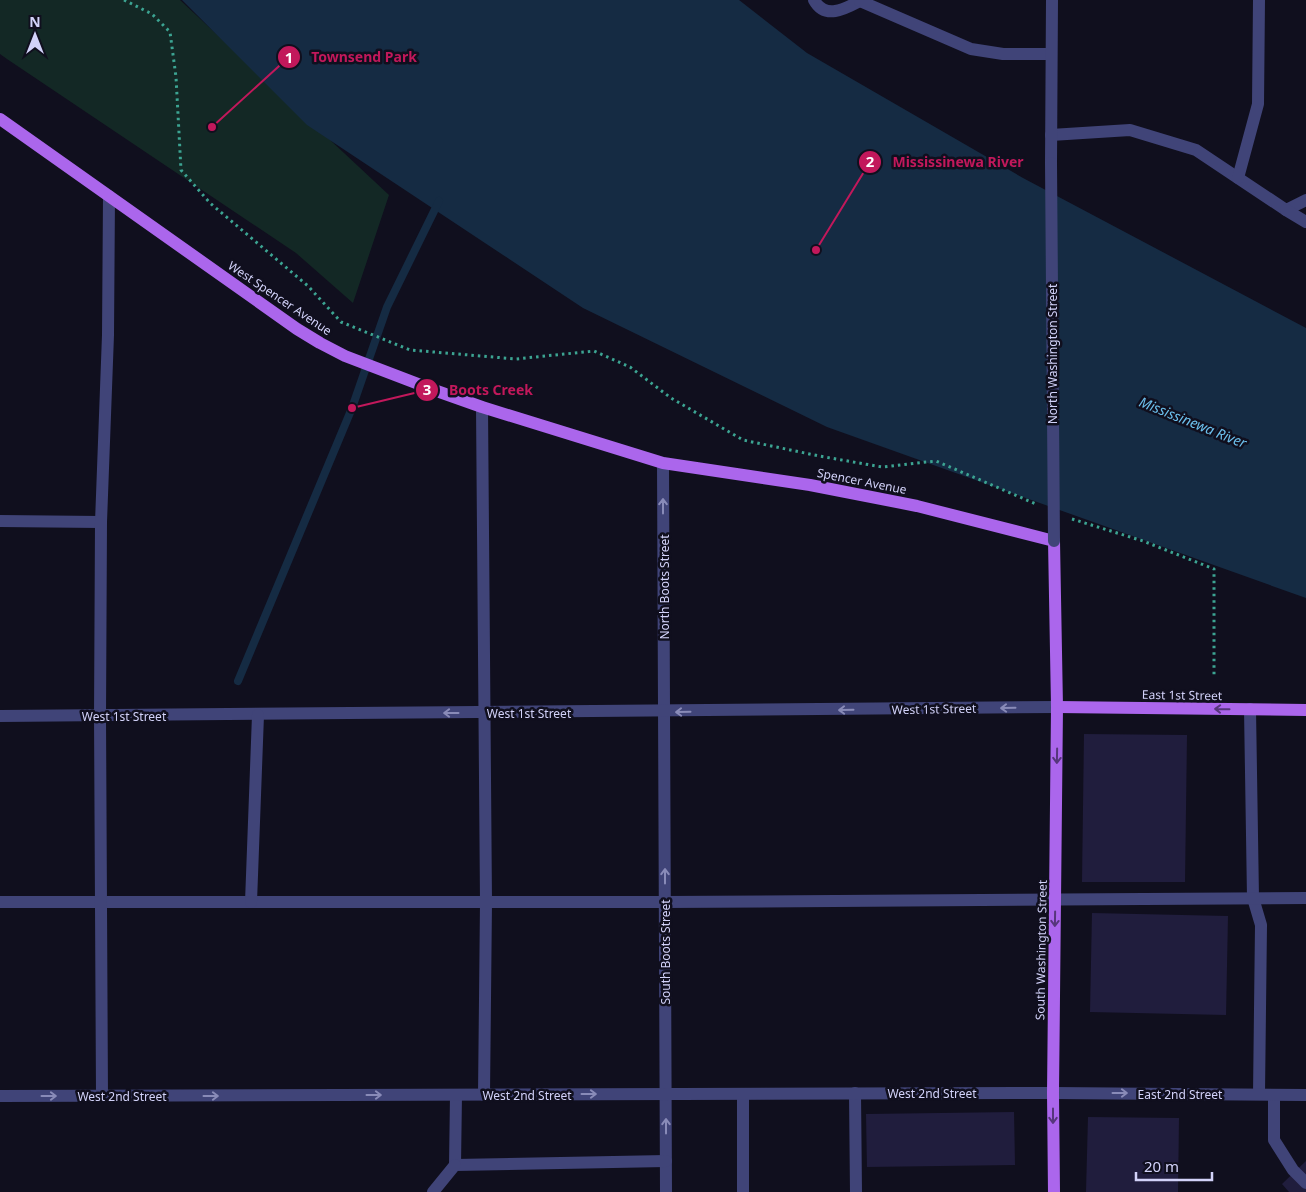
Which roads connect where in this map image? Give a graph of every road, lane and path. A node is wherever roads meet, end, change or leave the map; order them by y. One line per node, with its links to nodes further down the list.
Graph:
1 (124, 0): 16 (path)
2 (814, 0): 3 (street)
3 (860, 0): 6 (street)
4 (1052, 0): 6 (street, North Washington Street)
5 (1259, 0): 9 (street)
6 (1051, 54): 8 (street, North Washington Street)
7 (0, 119): 10 (main road, West Spencer Avenue)
8 (1051, 135): 9 (street); 20 (street, North Washington Street, bridge)
9 (1238, 178): 12 (street)
10 (109, 196): 14 (main road, West Spencer Avenue); 19 (street)
11 (1306, 200): 12 (street)
12 (1286, 210): 13 (street)
13 (1306, 222)
14 (482, 407): 15 (main road, West Spencer Avenue); 26 (street)
15 (663, 463): 20 (main road, Spencer Avenue); 25 (street, North Boots Street, one-way to 15)
16 (1039, 506)
17 (1064, 516): 21 (path)
18 (0, 521): 19 (street)
19 (101, 522): 29 (street)
20 (1054, 541): 22 (main road, North Washington Street)
21 (1214, 677)
22 (1057, 707): 23 (main road, East 1st Street, one-way to 22); 25 (street, West 1st Street, one-way to 25); 32 (main road, South Washington Street, one-way to 32)
23 (1250, 710): 24 (main road, East 1st Street); 30 (street)
24 (1306, 710)
25 (664, 712): 26 (street, West 1st Street); 37 (street, South Boots Street, one-way to 25)
26 (484, 713): 27 (street, West 1st Street, one-way to 27); 36 (street)
27 (258, 714): 29 (street, West 1st Street); 35 (street)
28 (0, 716): 29 (street, West 1st Street)
29 (100, 716): 34 (street)
30 (1253, 898): 31 (street); 32 (street); 42 (street)
31 (1306, 898)
32 (1055, 900): 37 (street); 39 (main road, South Washington Street, one-way to 39)
33 (0, 902): 34 (street)
34 (102, 902): 35 (street); 48 (street)
35 (250, 902): 36 (street)
36 (486, 902): 37 (street); 44 (street)
37 (665, 902): 40 (street, South Boots Street)
38 (856, 1093): 39 (street, West 2nd Street); 41 (street, West 2nd Street); 55 (street)
39 (1053, 1093): 42 (street, East 2nd Street, one-way to 42); 56 (main road, South Washington Street, one-way to 56)
40 (666, 1094): 41 (street, West 2nd Street); 44 (street, West 2nd Street, one-way to 40); 49 (street, South Boots Street, one-way to 40)
41 (743, 1094): 54 (street)
42 (1259, 1094): 45 (street, East 2nd Street)
43 (456, 1095): 44 (street, West 2nd Street); 48 (street, West 2nd Street, one-way to 43); 50 (street)
44 (484, 1095)
45 (1274, 1095): 46 (street, East 2nd Street); 51 (street)
46 (1306, 1095)
47 (0, 1096): 48 (street, West 2nd Street, one-way to 48)
48 (102, 1096)
49 (666, 1161): 50 (street); 53 (street, South Boots Street)
50 (455, 1164): 52 (street)
51 (1306, 1183)
52 (433, 1192)
53 (666, 1192)
54 (743, 1192)
55 (856, 1192)
56 (1054, 1192)

